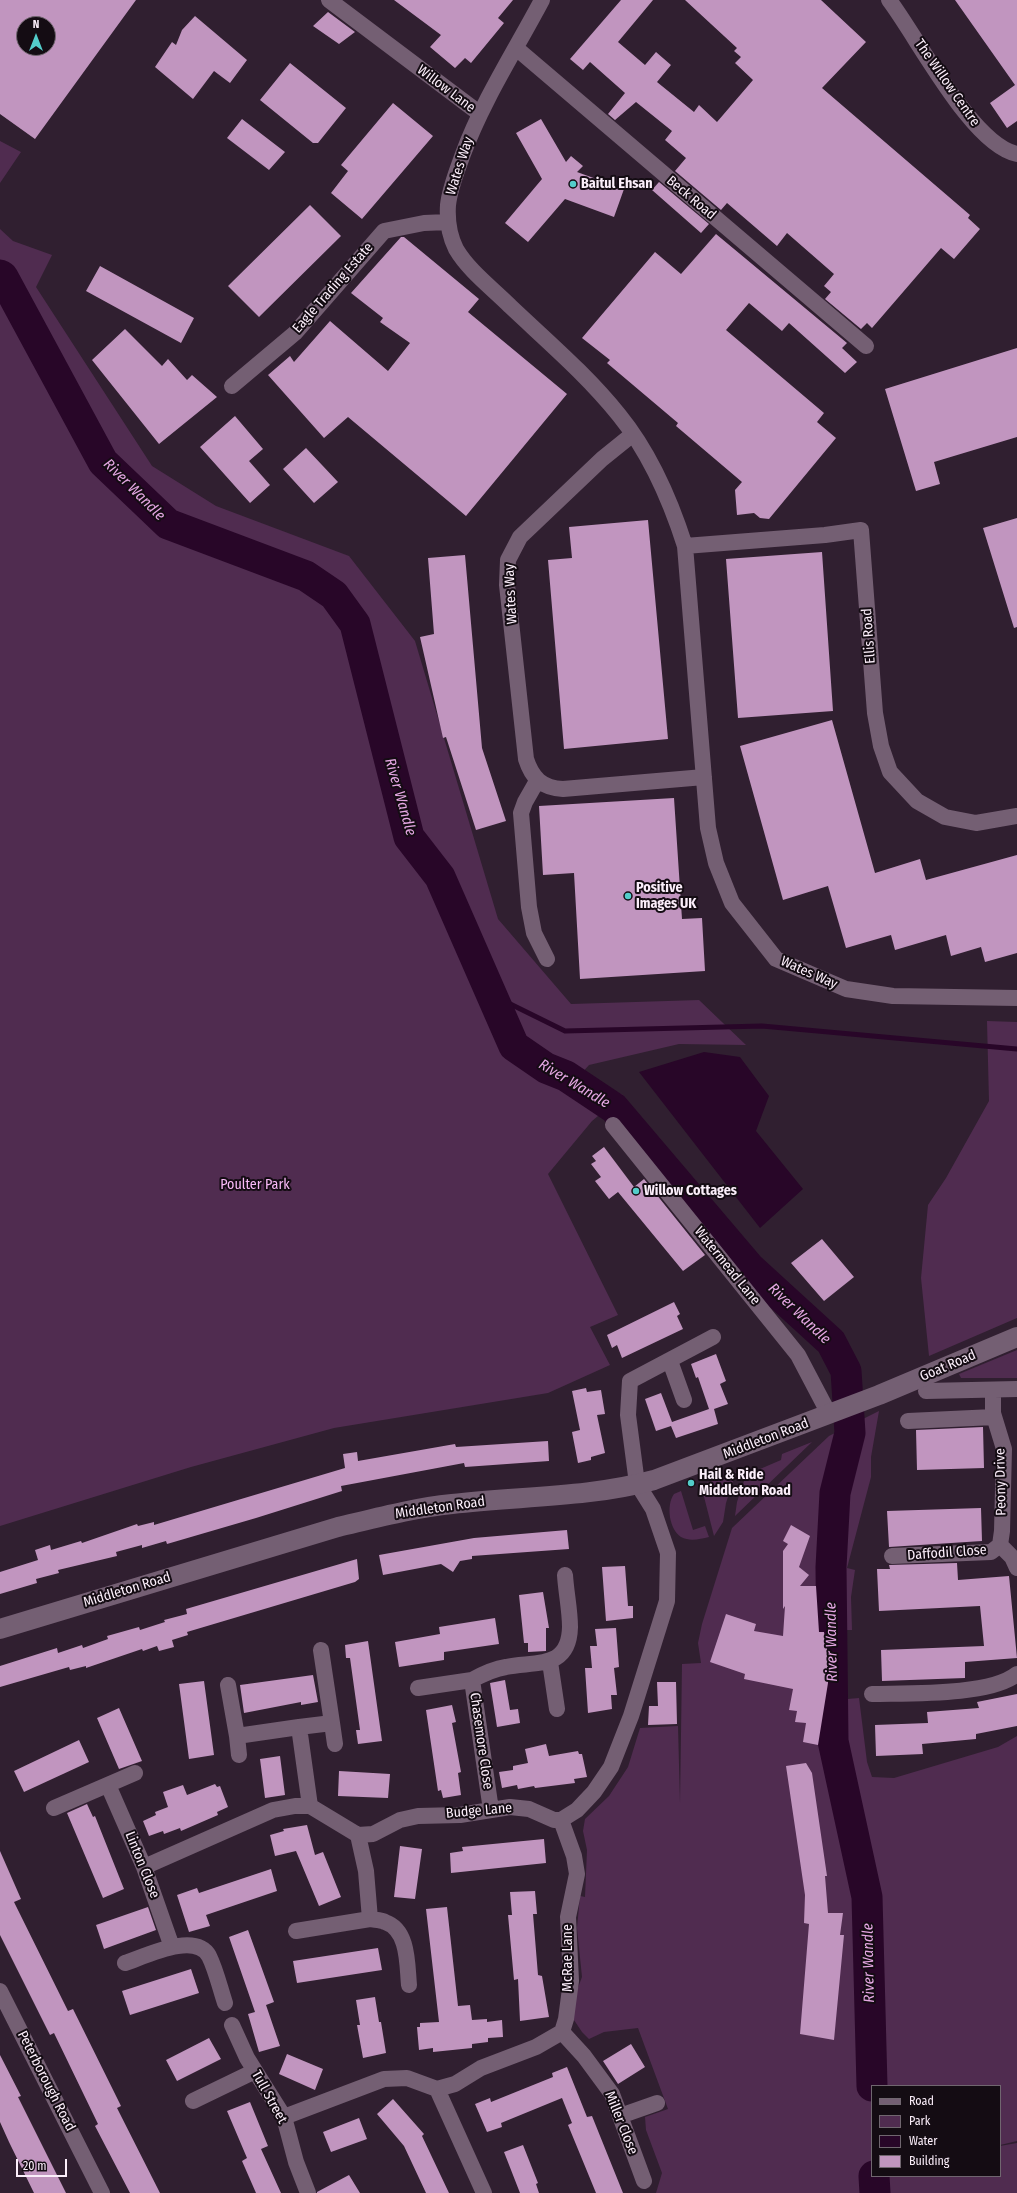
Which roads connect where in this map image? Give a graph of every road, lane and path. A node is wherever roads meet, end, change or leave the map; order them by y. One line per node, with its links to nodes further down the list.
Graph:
1 (329, 0): 5 (street, Willow Lane)
2 (542, 0): 4 (street, Willow Lane)
3 (889, 0): 6 (street, The Willow Centre)
4 (516, 48): 5 (street, Willow Lane); 8 (street, Beck Road)
5 (479, 113): 7 (street, Wates Way)
6 (1017, 154)
7 (448, 222): 9 (street, Eagle Trading Estate); 10 (street, Wates Way)
8 (866, 346)
9 (232, 386)
10 (633, 434): 11 (street, Wates Way); 13 (street, Wates Way)
11 (685, 546): 12 (street, Wates Way); 14 (street, Ellis Road)
12 (704, 777): 13 (street); 16 (street, Wates Way)
13 (537, 781): 15 (street)
14 (1017, 816)
15 (547, 959)
16 (1017, 998)
17 (613, 1125): 26 (street, Watermead Lane)
18 (713, 1337): 20 (street)
19 (1017, 1337): 24 (street, Goat Road)
20 (670, 1361): 25 (street); 29 (street)
21 (1017, 1389): 22 (street)
22 (993, 1390): 23 (street); 27 (street, Peony Drive)
23 (926, 1391)
24 (879, 1395): 26 (street, Middleton Road)
25 (684, 1400)
26 (829, 1414): 29 (street, Middleton Road)
27 (994, 1418): 28 (street); 30 (street, Peony Drive)
28 (908, 1421)
29 (638, 1485): 34 (street, Middleton Road); 53 (street)
30 (1000, 1545): 31 (street, Daffodil Close); 32 (street)
31 (892, 1556)
32 (1017, 1568)
33 (565, 1575): 36 (street)
34 (0, 1628)
35 (321, 1650): 43 (street)
36 (550, 1662): 38 (street, Chasemore Close); 42 (street)
37 (1017, 1674): 41 (street)
38 (472, 1680): 40 (street); 52 (street, Chasemore Close)
39 (228, 1685): 45 (street)
40 (418, 1688)
41 (872, 1694)
42 (557, 1709)
43 (332, 1723): 44 (street); 46 (street)
44 (300, 1727): 45 (street); 50 (street)
45 (237, 1736): 47 (street)
46 (335, 1744)
47 (239, 1755)
48 (135, 1772): 49 (street)
49 (108, 1784): 51 (street); 55 (street, Linton Close)
50 (310, 1806): 54 (street); 55 (street)
51 (54, 1808)
52 (491, 1810): 53 (street, Budge Lane); 54 (street, Budge Lane)
53 (561, 1820): 64 (street, McRae Lane)
54 (358, 1835): 56 (street)
55 (144, 1866): 58 (street, Linton Close)
56 (370, 1919): 57 (street); 60 (street)
57 (296, 1931)
58 (172, 1947): 59 (street); 62 (street)
59 (125, 1964)
60 (410, 1985)
61 (0, 1991): 72 (street, Peterborough Road)
62 (225, 2004)
63 (232, 2025): 65 (street, Tull Street)
64 (562, 2032): 66 (street); 69 (street, Miller Close)
65 (255, 2071): 67 (street); 70 (street, Tull Street)
66 (437, 2089): 70 (street); 74 (street)
67 (193, 2101)
68 (657, 2103): 69 (street)
69 (620, 2116): 71 (street, Miller Close)
70 (284, 2117): 73 (street, Tull Street)
71 (644, 2181)
72 (102, 2193)
73 (308, 2193)
74 (484, 2193)

